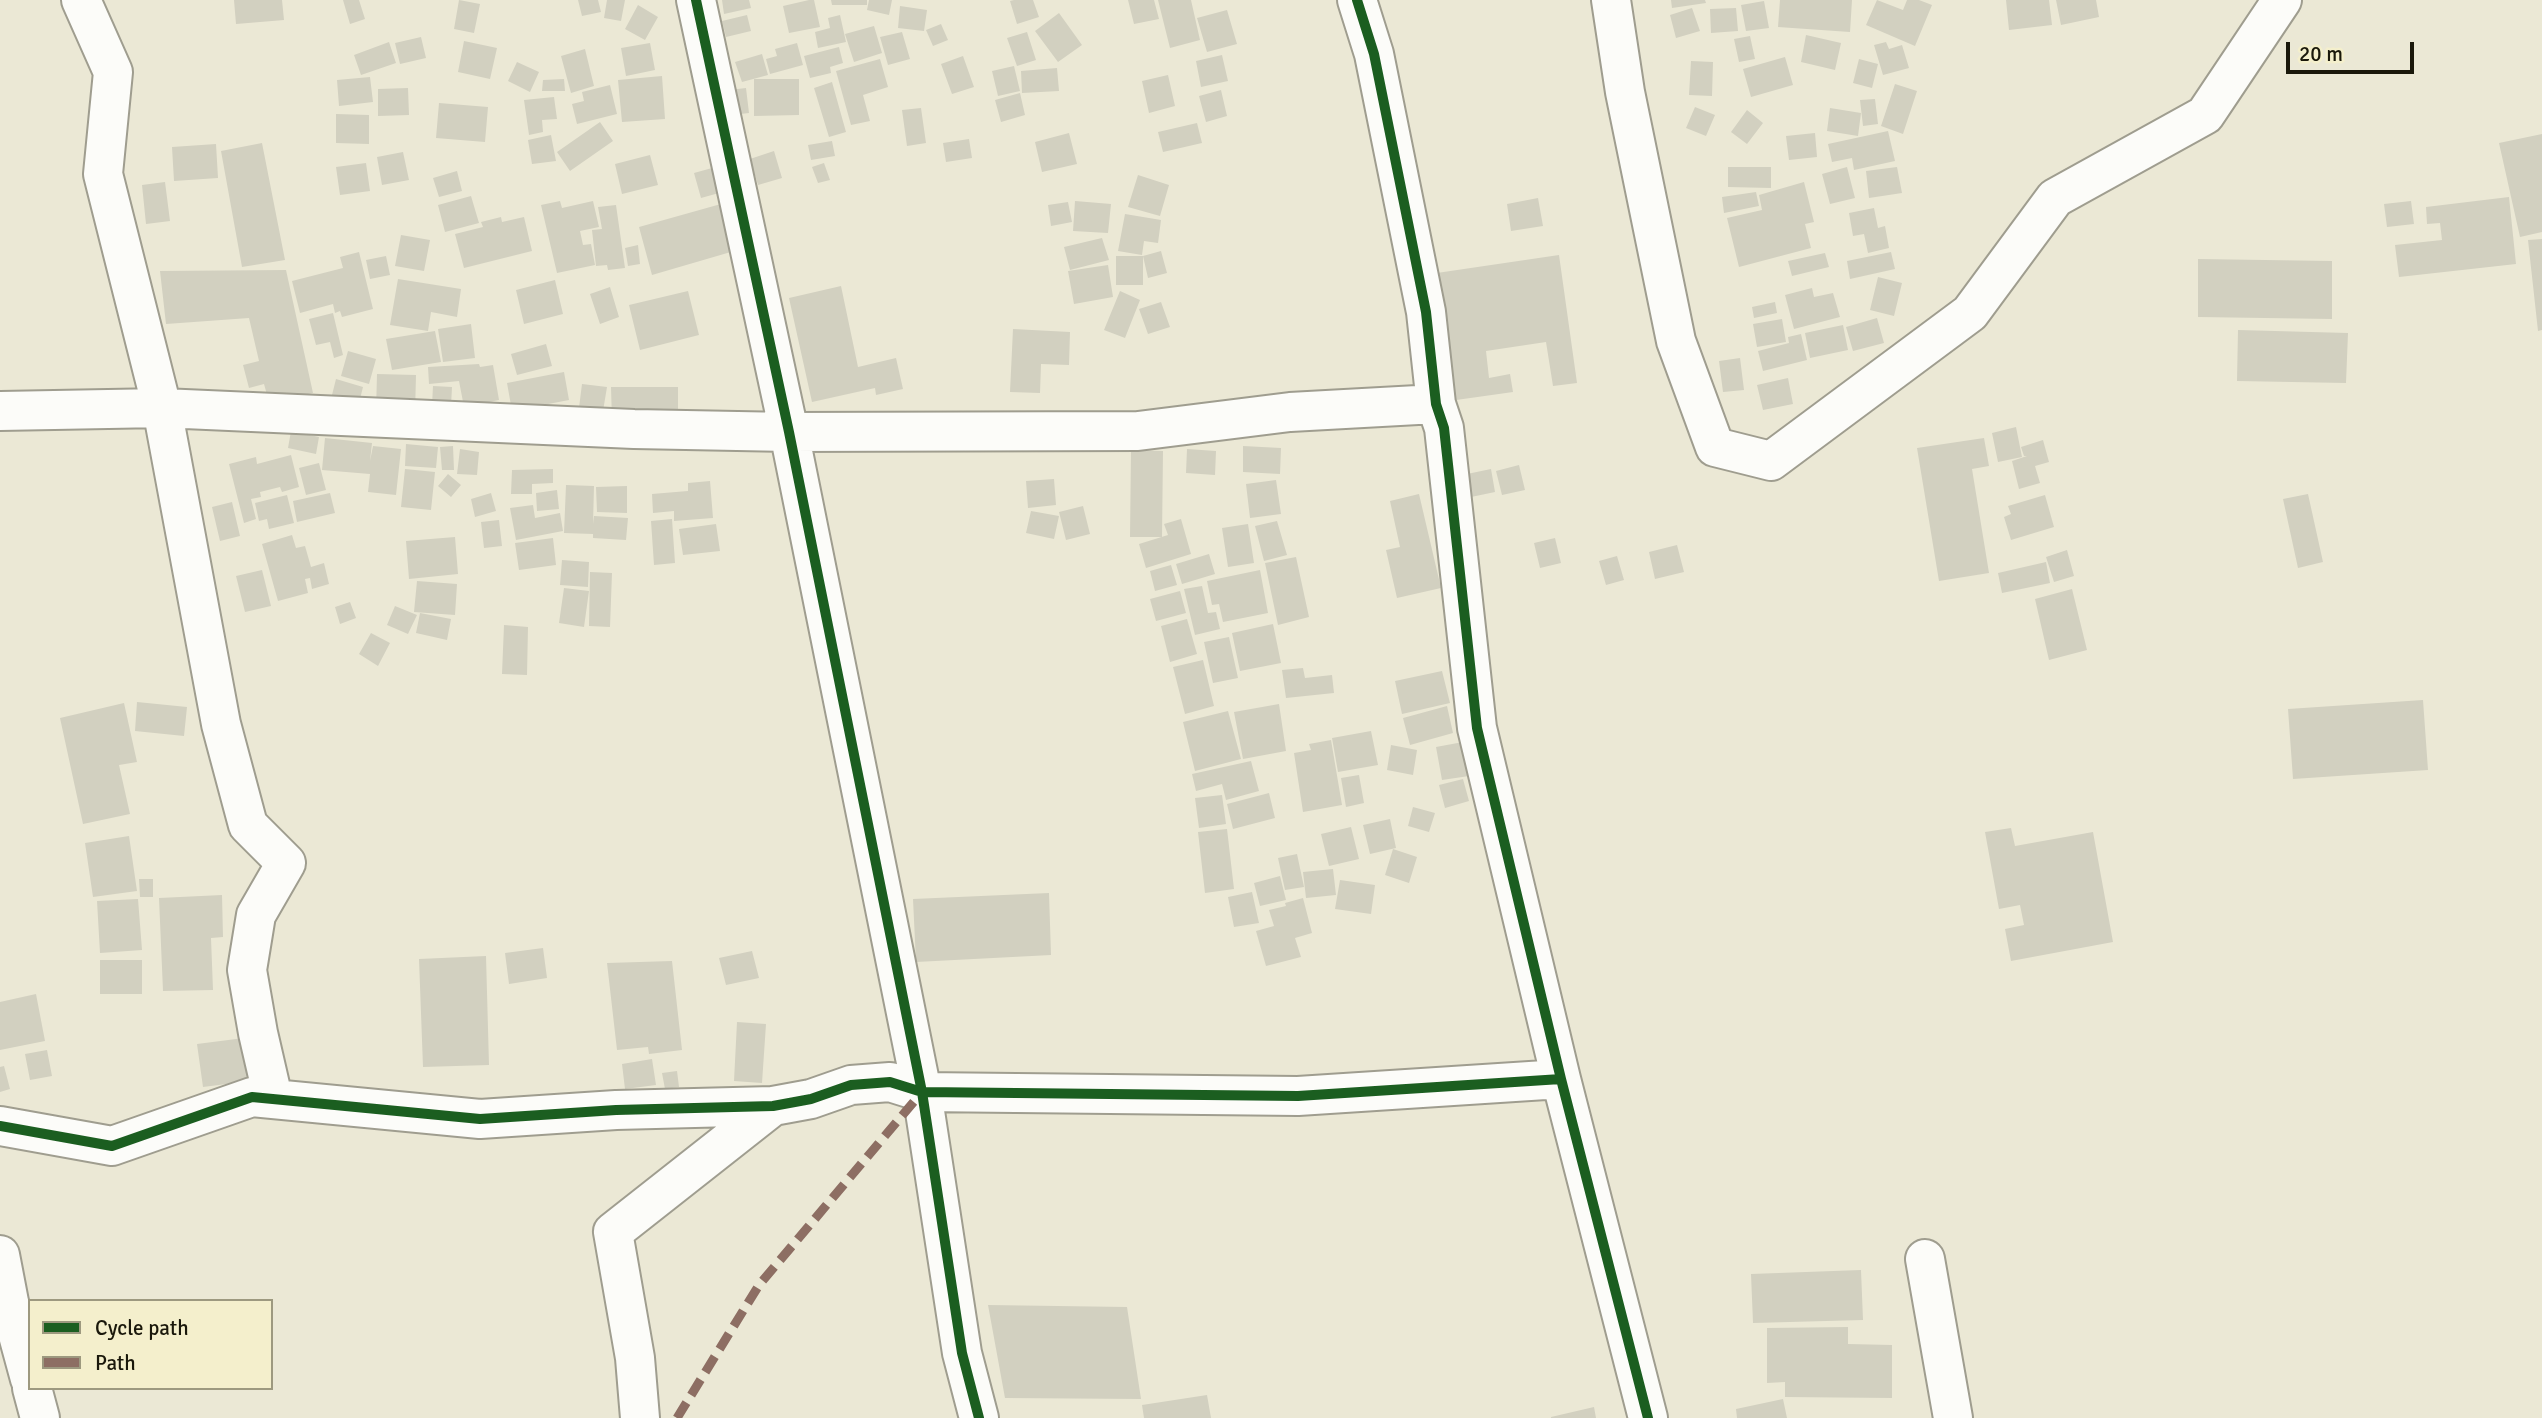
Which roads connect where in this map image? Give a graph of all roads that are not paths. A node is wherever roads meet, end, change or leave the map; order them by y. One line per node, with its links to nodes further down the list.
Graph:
1 (81, 0): 7 (street)
2 (695, 0): 9 (street)
3 (1357, 0): 6 (street)
4 (1611, 0): 5 (street)
5 (2282, 0)
6 (1436, 404): 9 (street); 10 (street)
7 (162, 408): 8 (street); 9 (street); 12 (street)
8 (0, 411)
9 (789, 432): 11 (street)
10 (1562, 1079): 11 (street); 22 (street)
11 (922, 1092): 13 (street); 21 (street)
12 (273, 1098): 13 (street); 14 (street)
13 (773, 1106): 20 (street)
14 (0, 1126)
15 (0, 1255): 17 (street)
16 (1925, 1259): 23 (street)
17 (28, 1372)
18 (33, 1390): 19 (street)
19 (40, 1418)
20 (640, 1418)
21 (979, 1418)
22 (1648, 1418)
23 (1953, 1418)

